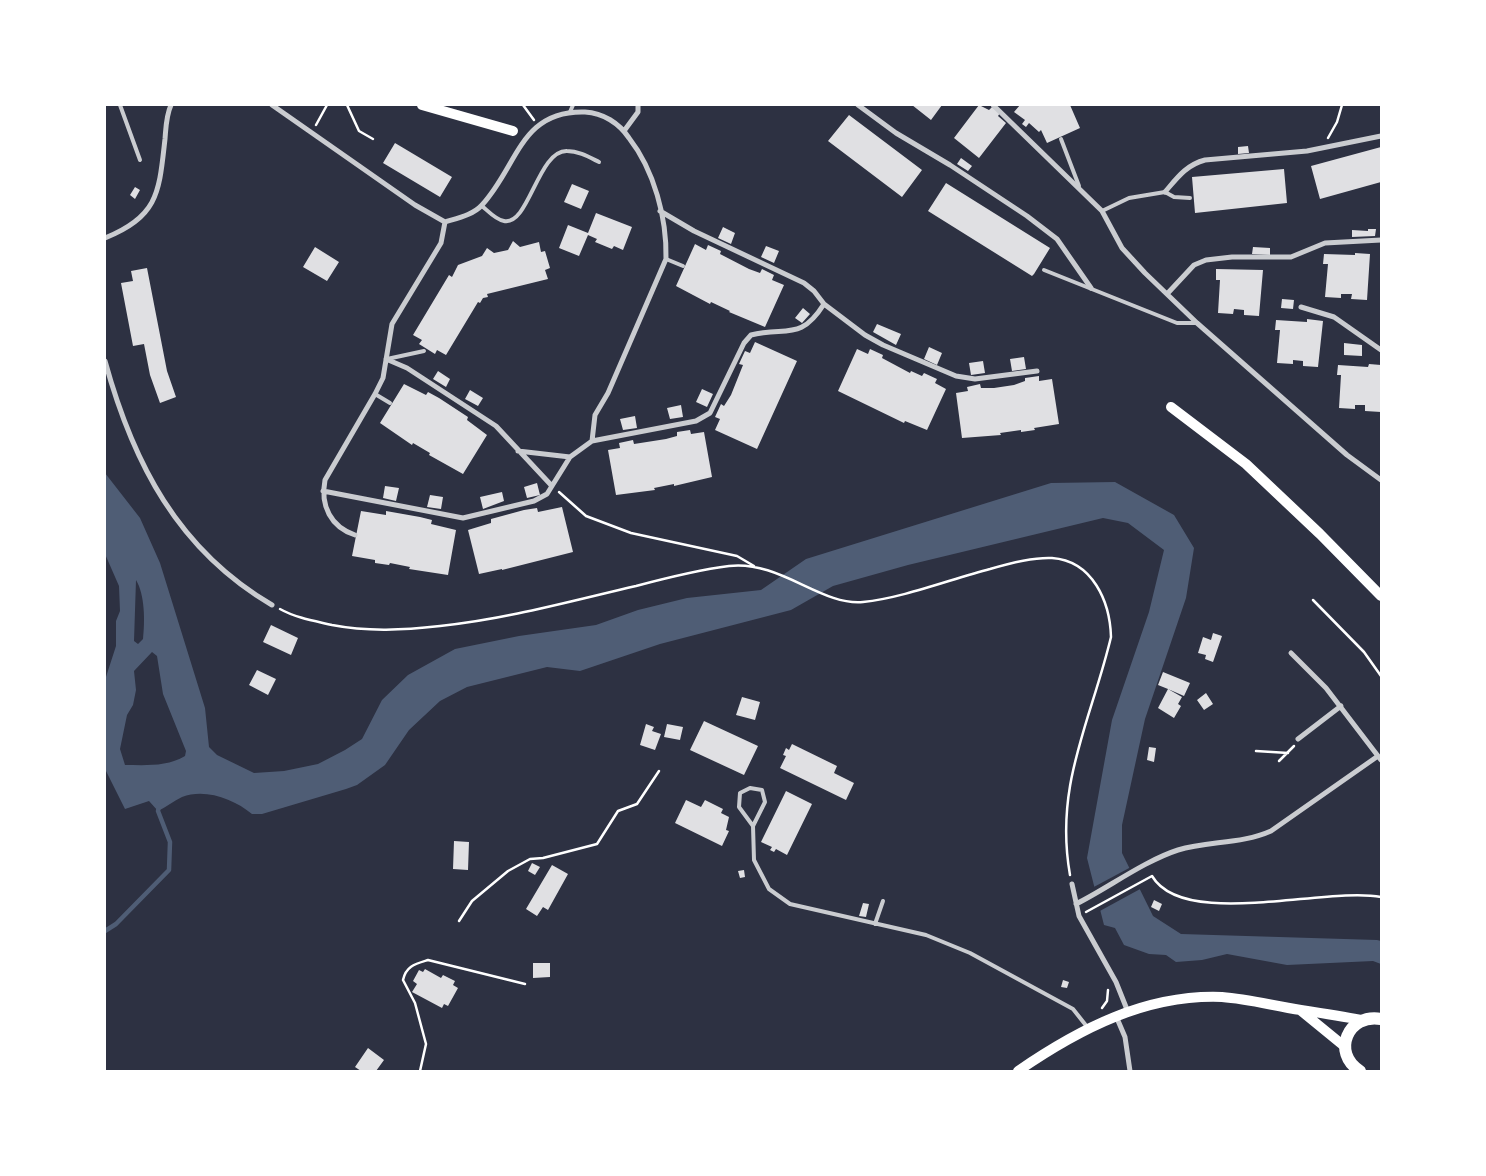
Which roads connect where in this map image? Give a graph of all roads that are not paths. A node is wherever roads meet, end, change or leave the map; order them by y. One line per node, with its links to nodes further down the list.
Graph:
1 (120, 105): 14 (lane)
2 (171, 105): 23 (street)
3 (272, 105): 22 (street)
4 (422, 105): 10 (main road)
5 (574, 105): 9 (lane)
6 (638, 105): 11 (street)
7 (858, 105): 28 (street)
8 (993, 105): 16 (street)
9 (570, 112): 11 (street); 19 (street)
10 (513, 131)
11 (624, 131): 20 (street)
12 (1381, 136): 17 (street)
13 (1060, 139): 16 (lane)
14 (140, 160)
15 (600, 162): 19 (lane)
16 (1079, 186): 21 (street)
17 (1165, 192): 18 (lane); 21 (lane)
18 (1190, 198)
19 (482, 206): 22 (street)
20 (660, 211): 25 (street); 30 (street)
21 (1102, 211): 29 (street)
22 (445, 222): 35 (street)
23 (105, 238)
24 (1381, 240): 29 (street)
25 (666, 259): 26 (lane); 41 (street)
26 (683, 266)
27 (1044, 270): 28 (lane)
28 (1091, 288): 32 (lane)
29 (1167, 294): 32 (street)
30 (824, 304): 37 (street); 41 (street)
31 (1301, 307): 33 (street)
32 (1197, 323): 44 (street)
33 (1381, 350)
34 (424, 351): 35 (lane)
35 (386, 359): 38 (street); 42 (street)
36 (105, 361): 49 (street)
37 (1037, 371)
38 (375, 394): 39 (lane); 46 (street)
39 (390, 403)
40 (1171, 407): 48 (main road)
41 (592, 441): 43 (street)
42 (517, 451): 43 (street); 45 (street)
43 (570, 457): 45 (street)
44 (1381, 480)
45 (552, 485): 46 (street)
46 (323, 491): 47 (street)
47 (355, 535)
48 (1381, 596)
49 (272, 605)
50 (1291, 653): 51 (street)
51 (1341, 706): 52 (street); 53 (street)
52 (1298, 739)
53 (1379, 758): 57 (street)
54 (753, 826): 54 (lane); 58 (lane)
55 (1072, 884): 57 (street)
56 (883, 901): 58 (lane)
57 (1076, 904): 60 (street)
58 (875, 924): 64 (lane)
59 (1300, 1010): 60 (main road); 63 (main road); 65 (main road)
60 (1128, 1012): 61 (main road)
61 (1116, 1016): 64 (main road); 67 (street)
62 (1379, 1017): 63 (main road)
63 (1361, 1020): 65 (main road)
64 (1088, 1028): 66 (main road)
65 (1344, 1046): 68 (main road)
66 (1018, 1071)
67 (1130, 1071)
68 (1360, 1071)

